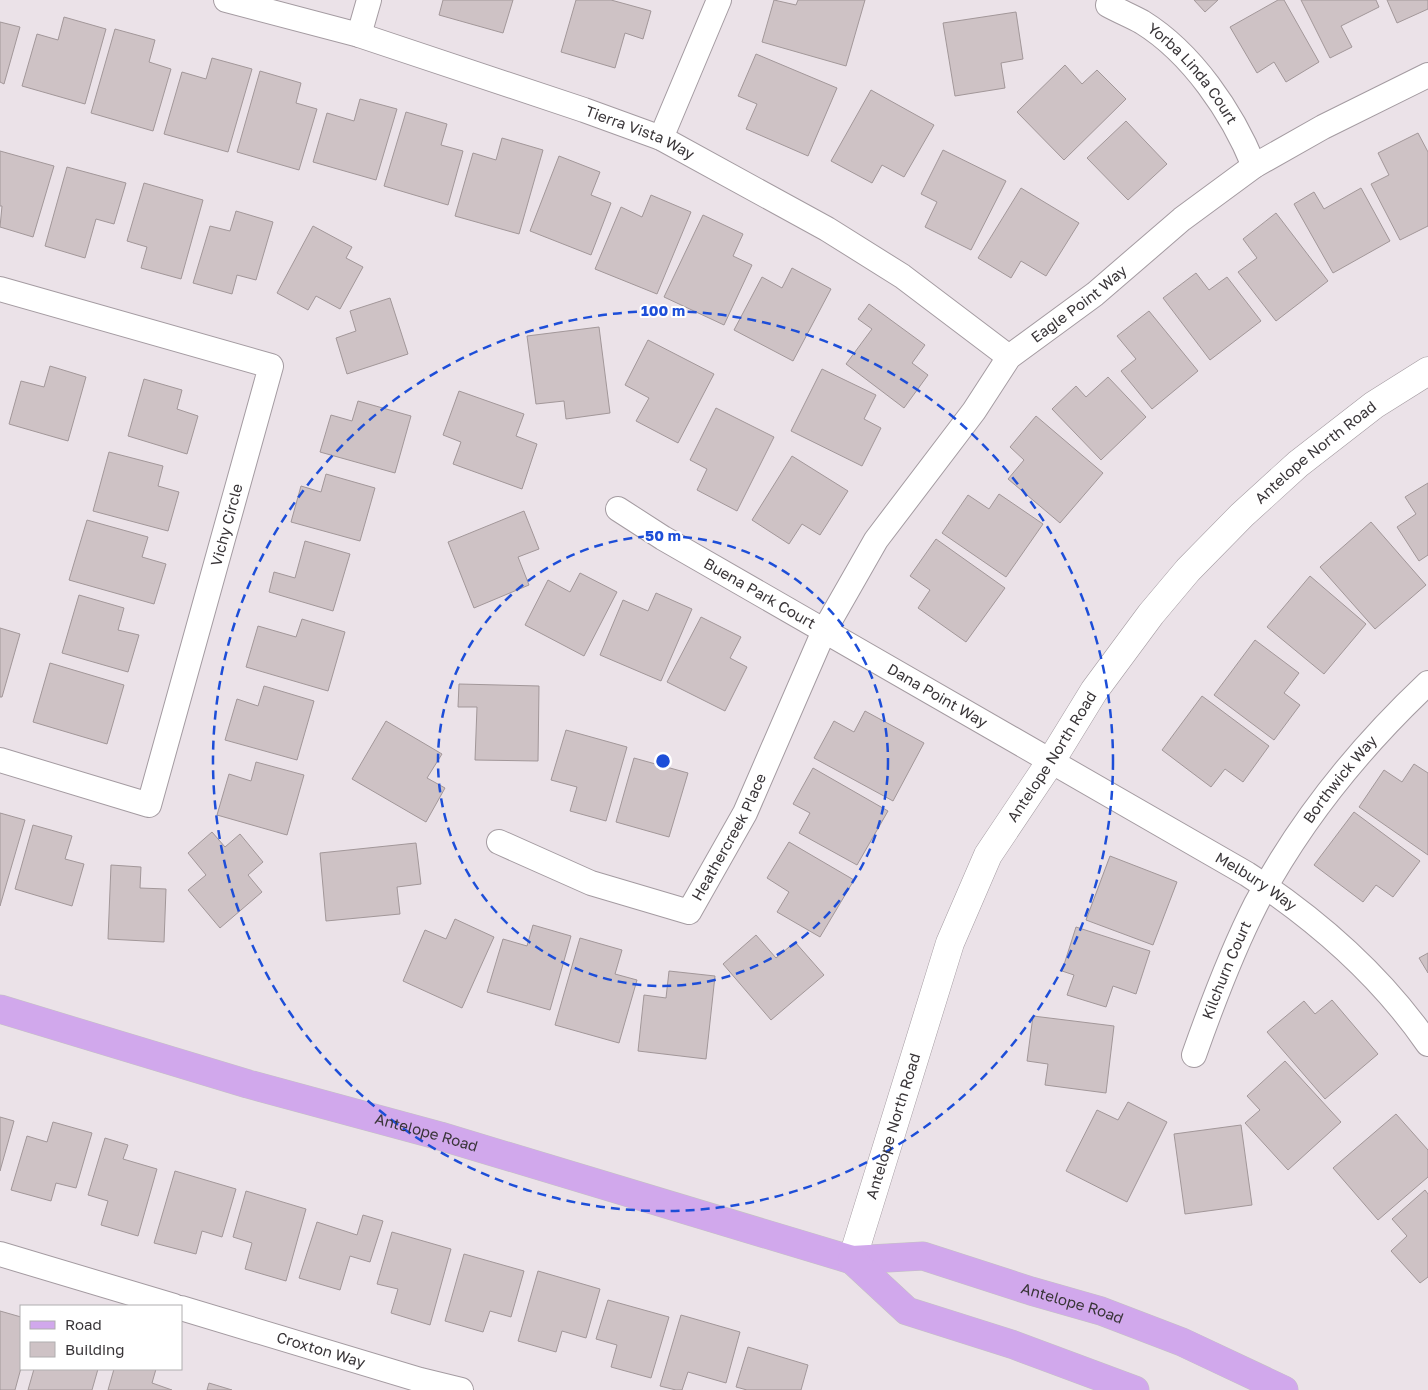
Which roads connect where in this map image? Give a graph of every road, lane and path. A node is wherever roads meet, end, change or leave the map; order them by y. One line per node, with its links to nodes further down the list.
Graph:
1 (226, 0): 5 (street, Tierra Vista Way)
2 (368, 0): 5 (street)
3 (719, 0): 7 (street)
4 (1108, 5): 8 (street, Yorba Linda Court)
5 (359, 35): 7 (street, Tierra Vista Way)
6 (1428, 75): 8 (street, Eagle Point Way)
7 (661, 138): 10 (street, Tierra Vista Way)
8 (1254, 166): 10 (street, Eagle Point Way)
9 (0, 289): 15 (street, Vichy Circle)
10 (1009, 357): 13 (street, Eagle Point Way)
11 (1428, 371): 16 (main road, Antelope North Road)
12 (618, 509): 13 (street, Buena Park Court)
13 (824, 631): 16 (street, Dana Point Way); 17 (street, Heathercreek Place)
14 (1428, 683): 18 (street, Borthwick Way)
15 (0, 760)
16 (1051, 761): 18 (street, Melbury Way); 23 (main road, Antelope North Road)
17 (499, 842)
18 (1267, 887): 20 (street, Melbury Way); 21 (street, Kilchurn Court)
19 (0, 1009): 23 (main road, Antelope Road)
20 (1428, 1044)
21 (1194, 1055)
22 (0, 1254): 24 (street)
23 (852, 1260): 27 (main road, Antelope Road); 28 (main road, Antelope Road)
24 (171, 1305)
25 (182, 1308): 26 (street, Croxton Way)
26 (461, 1390)
27 (1135, 1390)
28 (1284, 1390)

